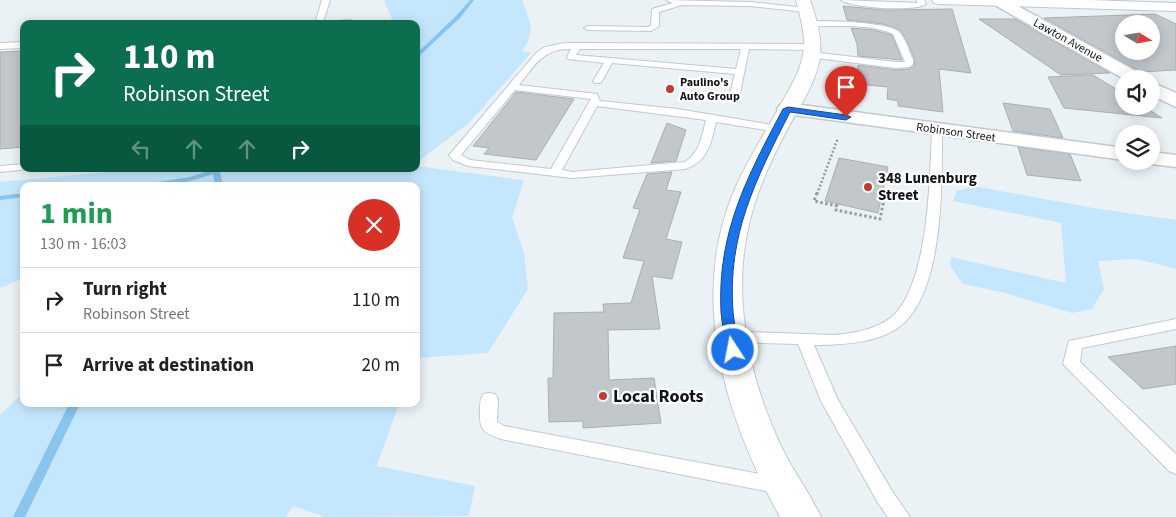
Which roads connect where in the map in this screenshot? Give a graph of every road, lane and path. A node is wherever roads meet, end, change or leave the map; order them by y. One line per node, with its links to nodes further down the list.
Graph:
1 (326, 0): 11 (lane)
2 (670, 0): 8 (lane)
3 (846, 0): 4 (lane)
4 (920, 0)
5 (939, 0): 7 (main road)
6 (747, 2): 8 (lane); 12 (lane)
7 (1007, 2): 9 (main road); 19 (street, Lawton Avenue)
8 (682, 3): 13 (lane)
9 (1139, 3): 10 (main road)
10 (1176, 7)
11 (320, 20)
12 (808, 27): 12 (lane); 17 (lane); 28 (main road)
13 (588, 28)
14 (20, 45): 15 (lane)
15 (0, 46)
16 (577, 46): 17 (lane); 18 (lane); 22 (lane)
17 (746, 46): 20 (lane)
18 (609, 61): 20 (lane); 21 (lane)
19 (1121, 70)
20 (740, 72): 24 (lane)
21 (598, 81)
22 (511, 87): 26 (lane); 36 (lane)
23 (1160, 92): 25 (street)
24 (734, 93)
25 (1176, 101)
26 (594, 103): 27 (lane); 36 (lane)
27 (712, 118): 28 (lane); 36 (lane)
28 (783, 119): 29 (street, Robinson Street); 39 (main road)
29 (938, 129): 31 (street, Robinson Street); 40 (lane)
30 (838, 138): 37 (path)
31 (1115, 153)
32 (1160, 159): 33 (street)
33 (1176, 161)
34 (20, 166): 35 (lane)
35 (0, 169)
36 (554, 174)
37 (885, 195)
38 (1176, 324): 42 (lane)
39 (730, 336): 40 (lane); 43 (main road)
40 (805, 340): 45 (lane)
41 (489, 399): 43 (lane)
42 (1176, 466)
43 (784, 486): 44 (main road)
44 (801, 517)
45 (900, 517)

